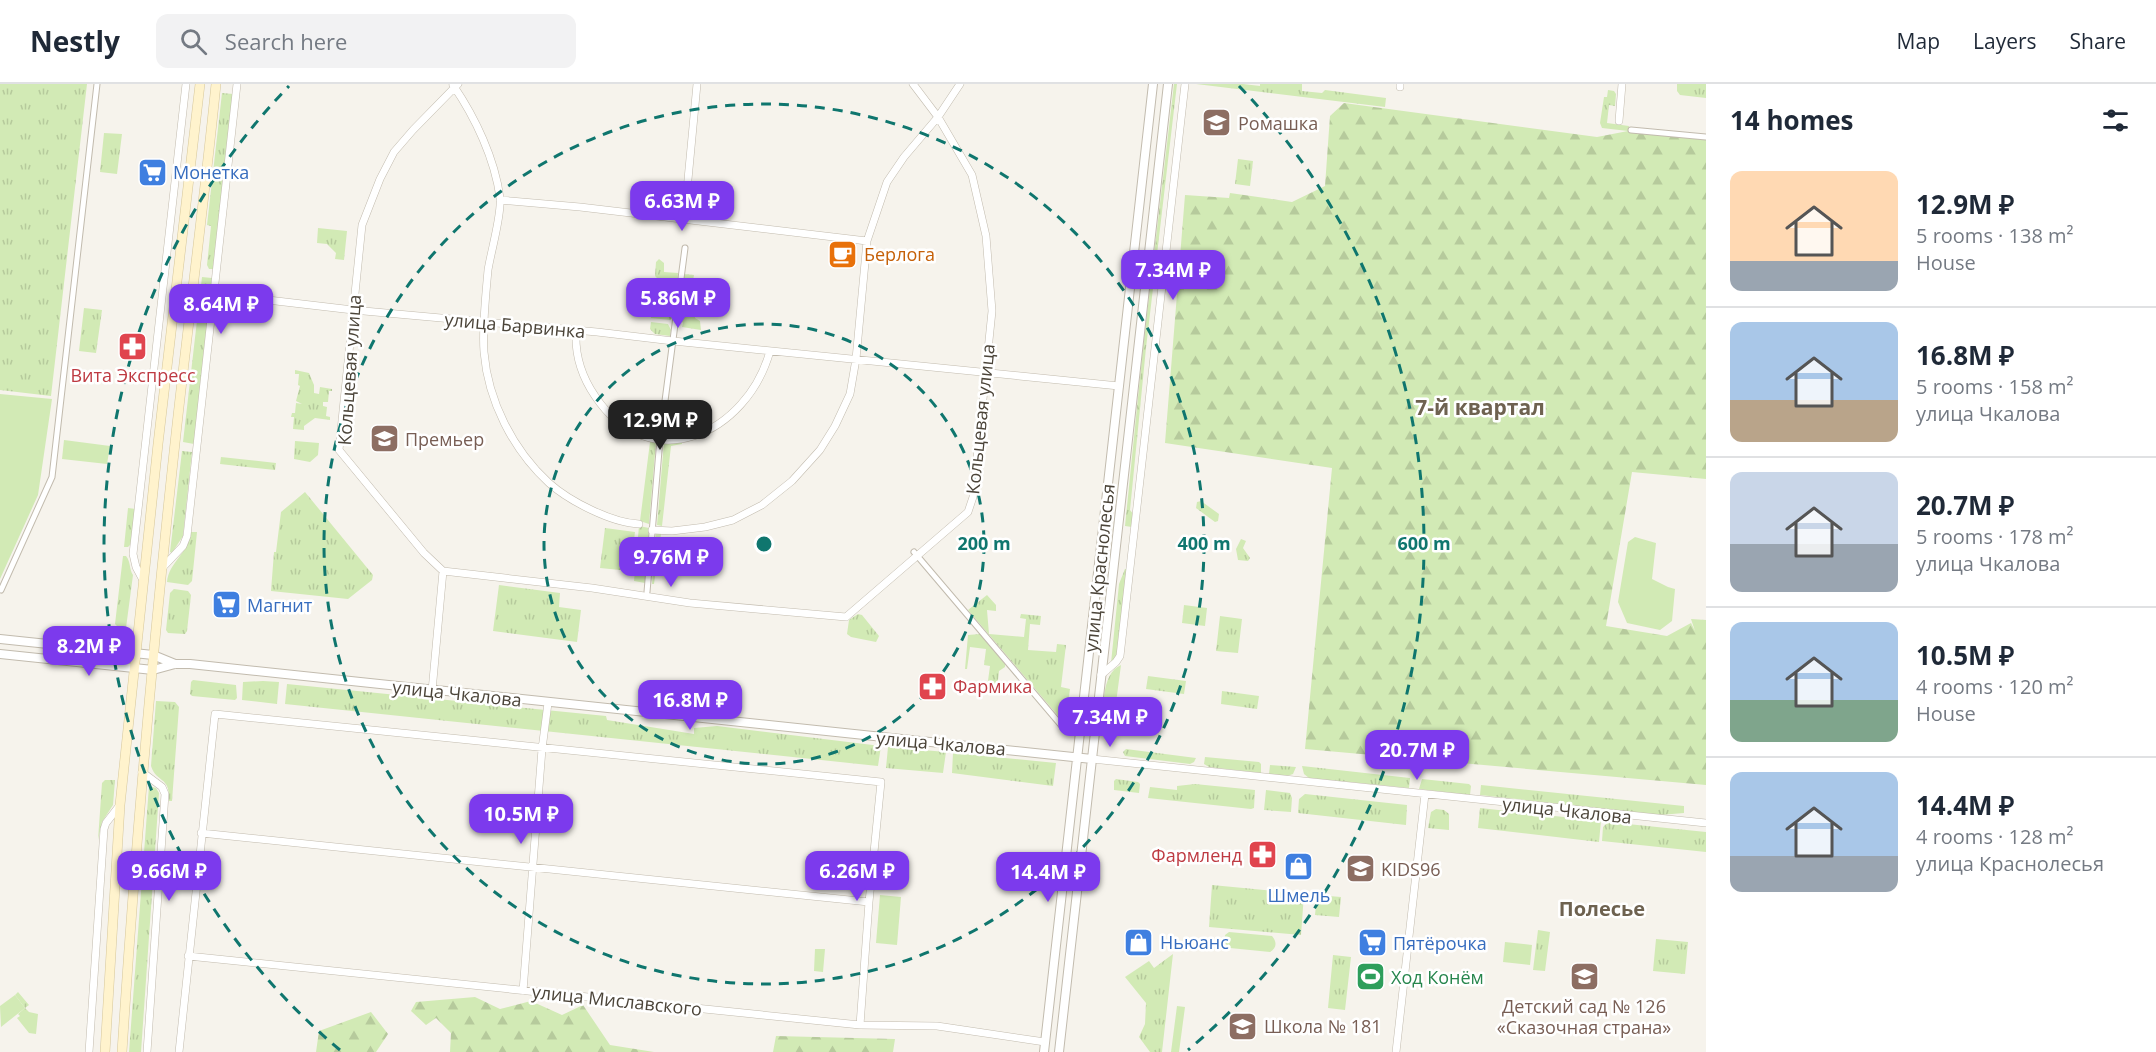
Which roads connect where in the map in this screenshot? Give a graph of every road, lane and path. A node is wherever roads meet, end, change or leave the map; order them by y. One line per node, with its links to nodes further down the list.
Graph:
1 (97, 84): 38 (street)
2 (186, 84): 37 (street)
3 (200, 84): 37 (main road)
4 (216, 84): 35 (main road)
5 (237, 84): 35 (street)
6 (697, 84): 18 (street)
7 (913, 84): 14 (street, Кольцевая улица)
8 (960, 84): 14 (street)
9 (1153, 84): 30 (street, улица Краснолесья)
10 (1168, 84): 47 (street, улица Краснолесья)
11 (1185, 84): 47 (street, улица Краснолесья)
12 (1622, 84): 15 (street)
13 (455, 85): 19 (street); 23 (street, Кольцевая улица)
14 (938, 117): 20 (street); 29 (street, Кольцевая улица)
15 (1619, 121)
16 (1630, 130): 17 (street)
17 (1706, 137)
18 (687, 190)
19 (500, 200): 20 (street); 24 (street)
20 (867, 241): 28 (street)
21 (685, 248): 26 (street)
22 (234, 296): 23 (street, улица Барвинка)
23 (353, 310): 24 (street, улица Барвинка); 36 (street, Кольцевая улица)
24 (485, 322): 25 (street, улица Барвинка); 32 (street)
25 (576, 332): 26 (street, улица Барвинка); 31 (street)
26 (673, 341): 27 (street, улица Барвинка); 31 (street)
27 (770, 351): 28 (street, улица Барвинка); 31 (street)
28 (856, 359): 29 (street, улица Барвинка); 33 (street)
29 (986, 372): 30 (street, улица Барвинка); 34 (street, Кольцевая улица)
30 (1119, 386): 52 (street, улица Краснолесья)
31 (660, 439): 33 (street)
32 (639, 524)
33 (652, 530): 39 (street)
34 (915, 554): 36 (street, Кольцевая улица); 50 (street)
35 (163, 567): 43 (main road)
36 (443, 571): 48 (street)
37 (144, 582): 41 (main road)
38 (1, 590)
39 (647, 592)
40 (0, 639): 41 (street, улица Чкалова)
41 (136, 652): 43 (street, улица Чкалова); 45 (main road)
42 (0, 654): 45 (street, улица Чкалова)
43 (153, 654): 44 (street, улица Чкалова); 46 (main road)
44 (175, 664): 46 (street, улица Чкалова); 48 (street, улица Чкалова)
45 (134, 669): 46 (street, улица Чкалова); 56 (main road)
46 (153, 670): 54 (main road)
47 (1101, 675): 53 (street, улица Краснолесья)
48 (432, 691): 49 (street, улица Чкалова)
49 (548, 703): 51 (street); 52 (street, улица Чкалова)
50 (1066, 731)
51 (542, 749): 58 (street); 59 (street); 60 (street)
52 (1078, 758): 53 (street, улица Чкалова); 64 (street, улица Краснолесья)
53 (1092, 759): 55 (street, улица Чкалова); 71 (street, улица Краснолесья)
54 (142, 772): 67 (main road); 68 (street)
55 (1425, 794): 57 (street, улица Чкалова); 72 (street)
56 (120, 805): 65 (street); 66 (main road)
57 (1706, 823)
58 (201, 833): 59 (street); 61 (street)
59 (532, 868): 60 (street); 62 (street)
60 (869, 902): 63 (street)
61 (188, 956): 62 (street, улица Миславского); 69 (street)
62 (523, 991): 63 (street, улица Миславского)
63 (860, 1025): 64 (street, улица Миславского)
64 (1045, 1042): 70 (street, улица Краснолесья)
65 (89, 1052)
66 (105, 1052)
67 (122, 1052)
68 (147, 1052)
69 (179, 1052)
70 (1044, 1052)
71 (1059, 1052)
72 (1396, 1052)

